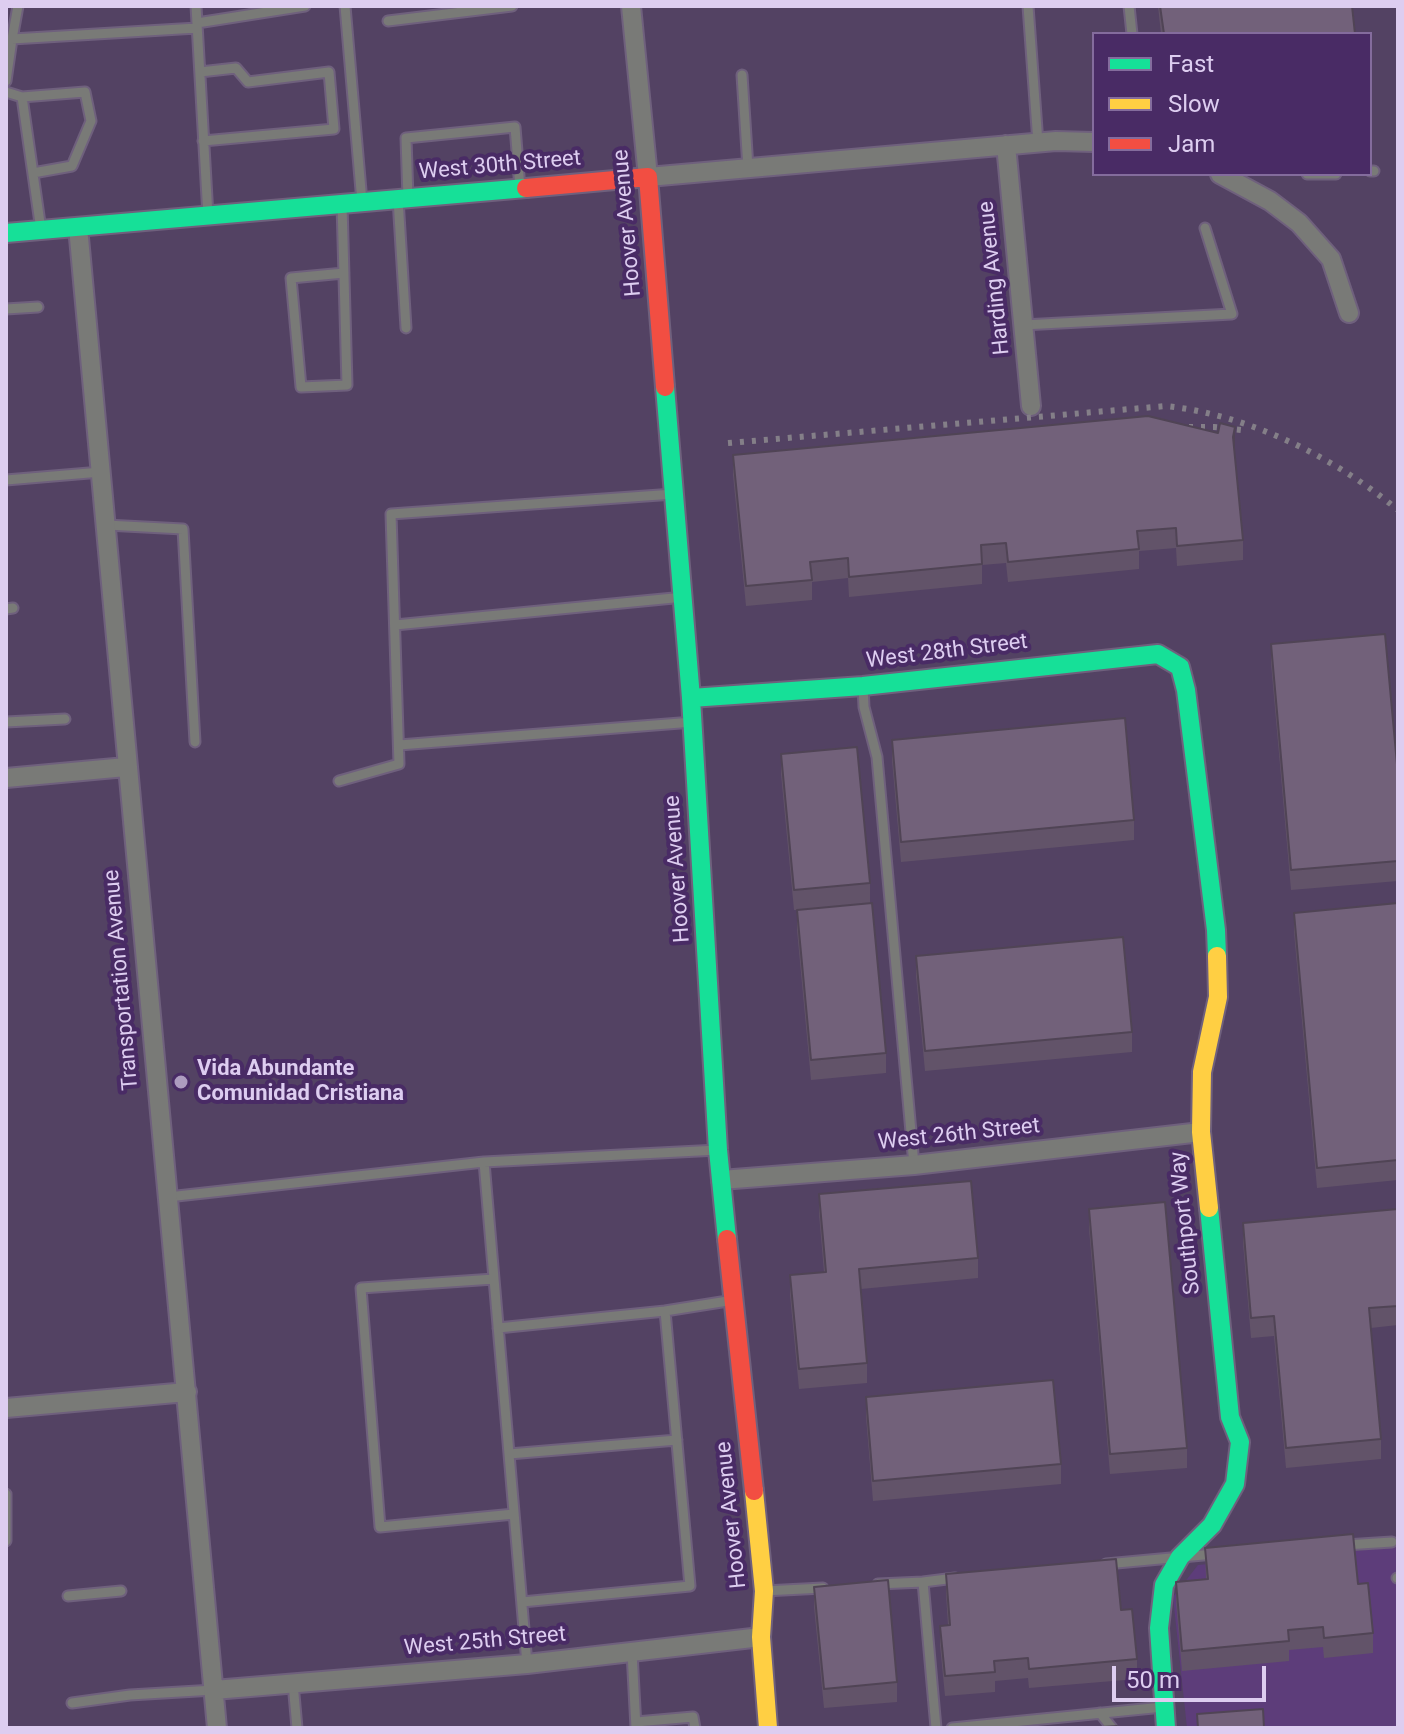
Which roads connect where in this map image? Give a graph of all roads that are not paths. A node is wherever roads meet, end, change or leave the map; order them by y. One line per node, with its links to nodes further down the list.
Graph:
1 (18, 6): 12 (lane)
2 (196, 6): 10 (lane)
3 (305, 6): 10 (lane)
4 (345, 6): 28 (lane)
5 (512, 6): 9 (lane)
6 (631, 6): 25 (street, Hoover Avenue)
7 (1028, 6): 20 (lane)
8 (1129, 6): 11 (lane)
9 (388, 21)
10 (197, 26): 12 (lane); 13 (lane)
11 (1132, 32)
12 (12, 39): 15 (lane)
13 (200, 72): 18 (lane); 18 (lane)
14 (742, 75): 22 (lane)
15 (6, 81)
16 (6, 92): 17 (lane)
17 (22, 97): 23 (lane); 23 (lane)
18 (203, 141): 30 (lane)
19 (1092, 142): 20 (street, West 30th Street)
20 (1038, 143): 21 (street, West 30th Street)
21 (1006, 145): 22 (street, West 30th Street); 39 (street, Harding Avenue)
22 (748, 168): 25 (street, West 30th Street)
23 (33, 173): 33 (lane)
24 (1224, 176): 38 (street)
25 (648, 177): 26 (street, West 30th Street); 44 (street, Hoover Avenue)
26 (520, 188): 27 (street, West 30th Street); 27 (lane)
27 (403, 198): 28 (street, West 30th Street); 40 (lane)
28 (362, 202): 29 (street, West 30th Street)
29 (342, 204): 30 (street, West 30th Street); 35 (lane)
30 (208, 216): 31 (street, West 30th Street)
31 (78, 227): 33 (street, West 30th Street); 42 (street, Transportation Avenue)
32 (1205, 228): 39 (lane)
33 (41, 230): 34 (street, West 30th Street)
34 (6, 233)
35 (344, 273): 35 (lane)
36 (38, 307): 37 (lane)
37 (6, 309)
38 (1349, 313)
39 (1023, 325): 41 (street, Harding Avenue)
40 (406, 328)
41 (1031, 406)
42 (101, 472): 43 (lane); 45 (street, Transportation Avenue)
43 (6, 480)
44 (676, 494): 46 (street, Hoover Avenue); 47 (lane)
45 (106, 525): 54 (lane); 56 (street, Transportation Avenue)
46 (684, 597): 47 (lane); 50 (street, Hoover Avenue)
47 (395, 625): 55 (lane)
48 (863, 686): 49 (street, West 28th Street); 50 (street, West 28th Street); 62 (lane)
49 (1186, 690): 59 (street, Southport Way)
50 (691, 698): 53 (street, Hoover Avenue)
51 (65, 719): 52 (lane)
52 (6, 722)
53 (693, 722): 55 (lane); 60 (street, Hoover Avenue)
54 (195, 742)
55 (399, 745): 58 (lane)
56 (126, 767): 57 (street); 64 (street, Transportation Avenue)
57 (6, 778)
58 (339, 781)
59 (1201, 1132): 62 (street, West 26th Street); 79 (street, Southport Way)
60 (718, 1150): 61 (lane); 63 (street, Hoover Avenue)
61 (484, 1162): 64 (lane); 65 (lane)
62 (914, 1165): 63 (street, West 26th Street)
63 (721, 1180): 66 (street, Hoover Avenue)
64 (166, 1197): 69 (street, Transportation Avenue)
65 (494, 1279): 68 (lane); 74 (lane)
66 (734, 1300): 67 (lane); 86 (street, Hoover Avenue)
67 (665, 1311): 68 (lane); 71 (lane)
68 (498, 1328): 72 (lane)
69 (187, 1392): 70 (street); 93 (street, Transportation Avenue)
70 (6, 1408)
71 (677, 1440): 72 (lane); 88 (lane)
72 (509, 1454): 74 (lane)
73 (6, 1494): 75 (lane)
74 (514, 1514): 88 (lane)
75 (6, 1541)
76 (1392, 1542): 77 (lane)
77 (1331, 1546)
78 (1225, 1553): 79 (lane)
79 (1180, 1557): 80 (lane); 95 (street, Southport Way)
80 (1089, 1565)
81 (968, 1577): 82 (lane)
82 (923, 1582): 83 (lane); 103 (lane)
83 (860, 1585)
84 (828, 1587): 86 (lane)
85 (121, 1591): 87 (lane)
86 (764, 1591): 89 (street, Hoover Avenue)
87 (68, 1596)
88 (522, 1602): 91 (lane)
89 (761, 1637): 90 (street, West 25th Street); 102 (street, Hoover Avenue)
90 (632, 1652): 91 (street, West 25th Street); 97 (lane)
91 (527, 1664): 92 (street, West 25th Street)
92 (293, 1683): 93 (street, West 25th Street); 100 (lane)
93 (214, 1690): 94 (lane); 99 (street, Transportation Avenue)
94 (72, 1703)
95 (1165, 1706): 96 (lane); 106 (street, Southport Way)
96 (1100, 1713): 98 (lane); 105 (lane)
97 (636, 1725): 101 (lane)
98 (1016, 1725): 104 (lane)
99 (217, 1728)
100 (297, 1728)
101 (695, 1728)
102 (768, 1728)
103 (936, 1728)
104 (954, 1728)
105 (1112, 1728)
106 (1166, 1728)

